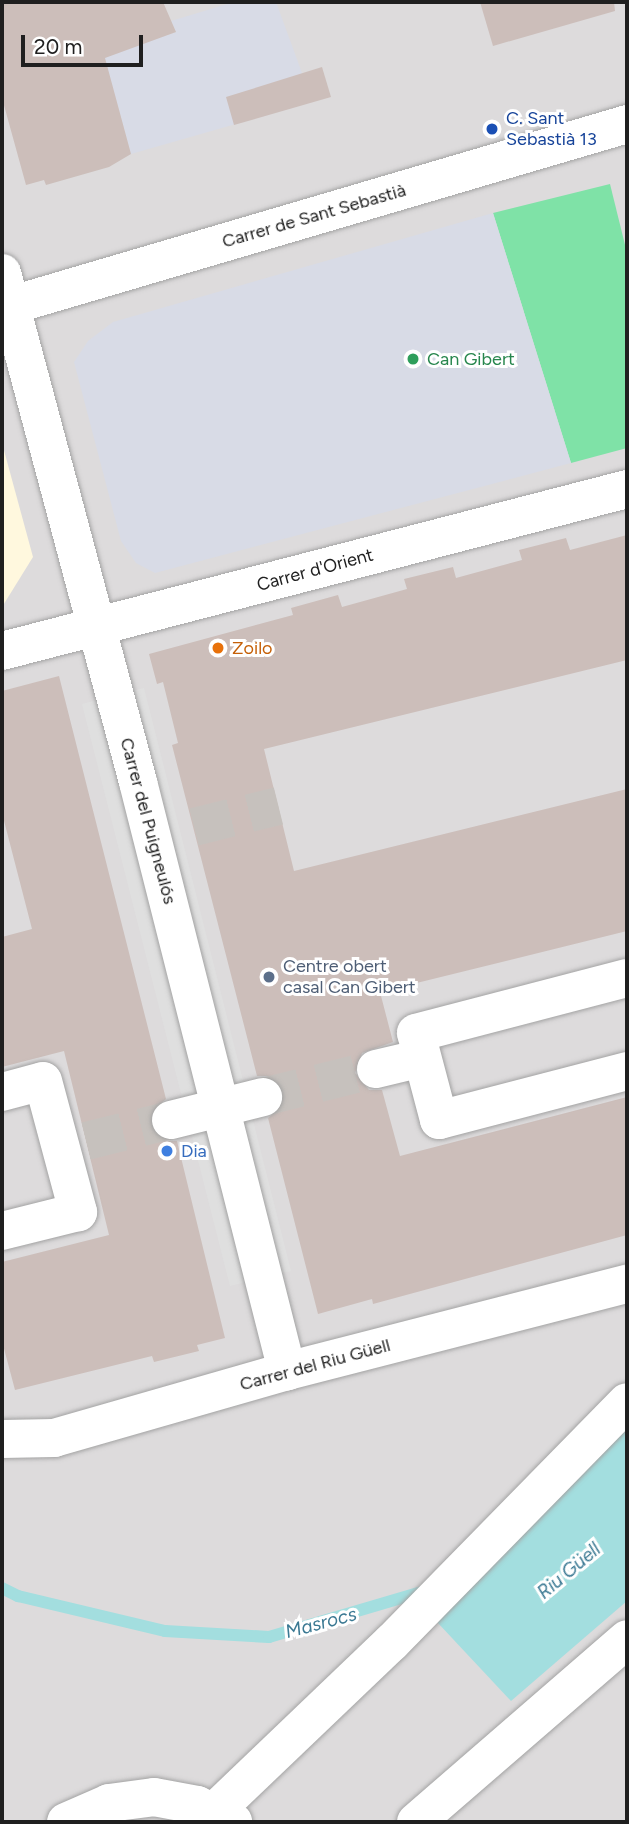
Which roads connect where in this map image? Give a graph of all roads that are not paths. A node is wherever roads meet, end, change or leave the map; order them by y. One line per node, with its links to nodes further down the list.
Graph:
1 (627, 124): 2 (street, Carrer de Sant Sebastià)
2 (5, 295): 4 (street, Carrer del Puigneulós)
3 (627, 489): 4 (street, Carrer d'Orient)
4 (96, 627): 5 (street, Carrer d'Orient); 12 (street, Carrer del Puigneulós)
5 (2, 651)
6 (627, 978): 7 (street)
7 (422, 1058): 8 (street); 9 (street)
8 (376, 1069)
9 (627, 1071)
10 (2, 1092): 14 (street)
11 (262, 1097): 12 (street)
12 (221, 1107): 13 (street); 16 (street, Carrer del Puigneulós)
13 (171, 1120)
14 (2, 1231)
15 (627, 1284): 16 (street, Carrer del Riu Güell)
16 (287, 1371): 18 (street, Carrer del Riu Güell)
17 (627, 1402): 20 (street)
18 (2, 1439)
19 (627, 1639): 22 (street)
20 (223, 1817): 21 (street)
21 (66, 1822)
22 (416, 1822)

